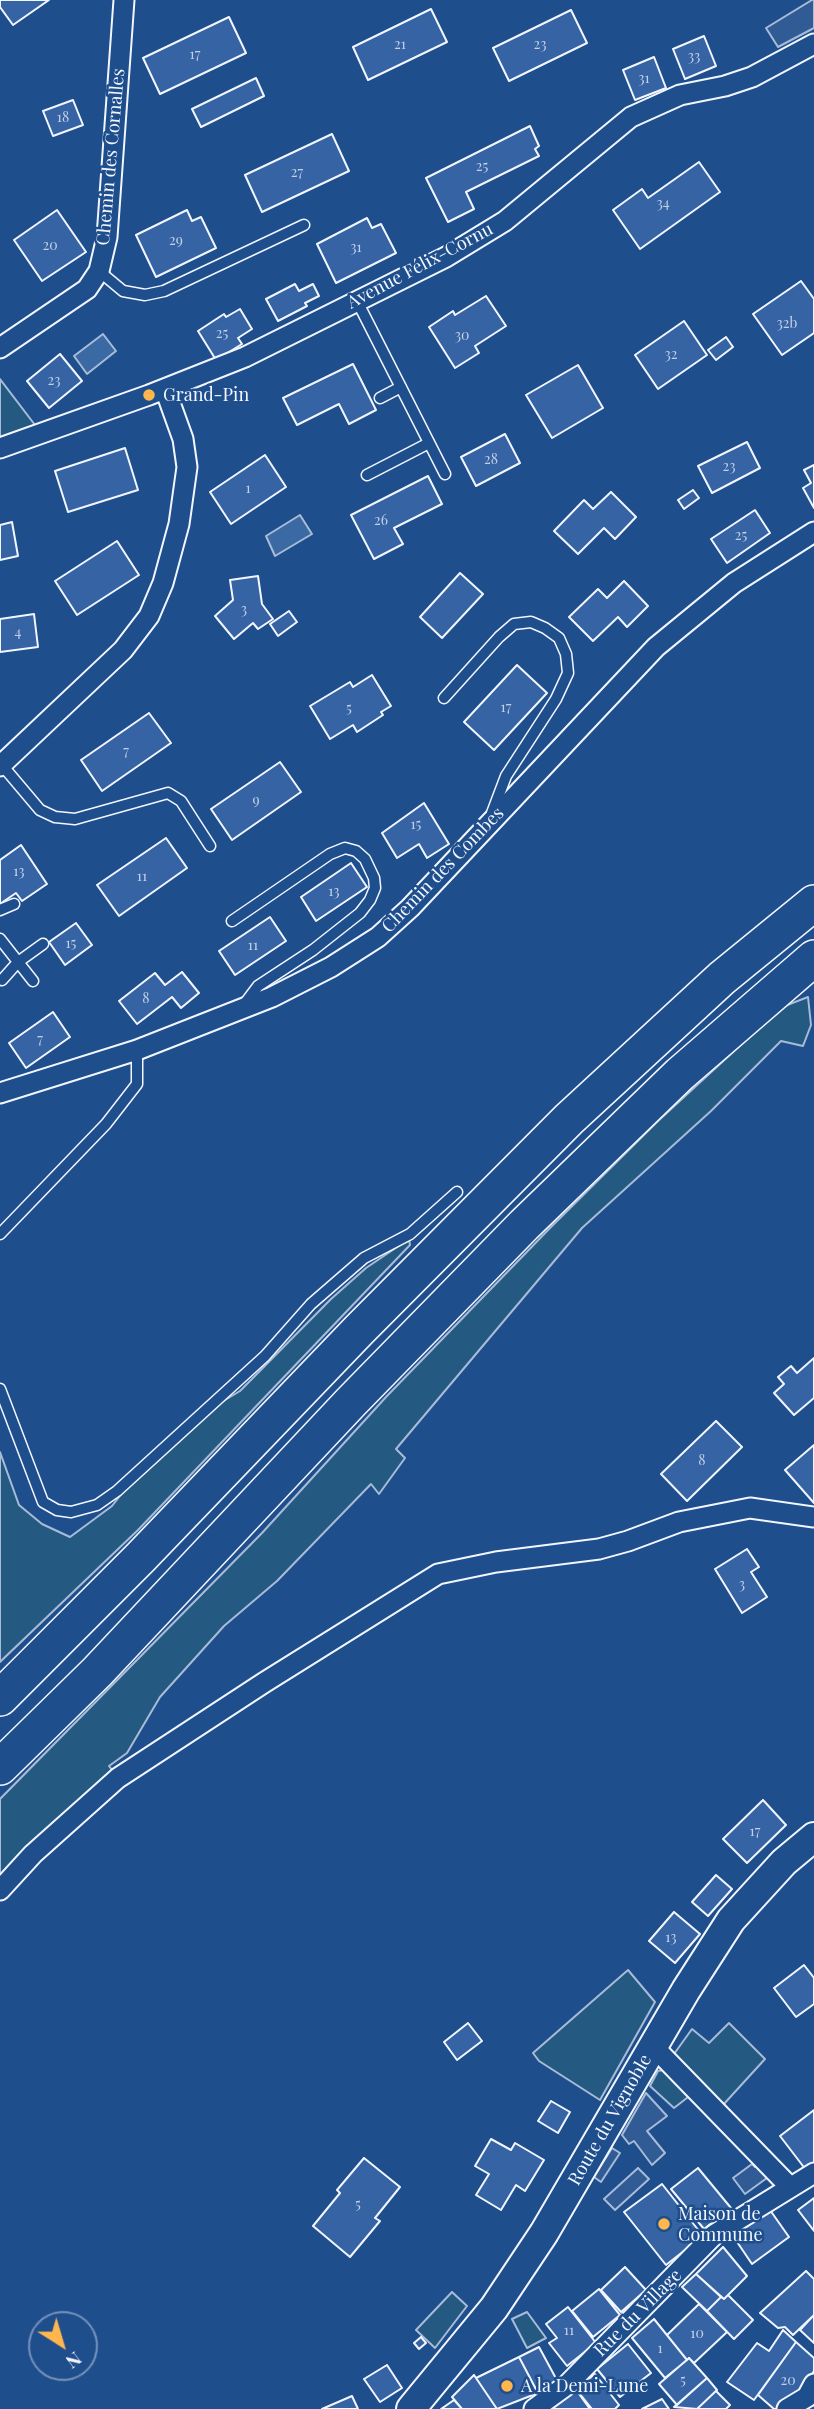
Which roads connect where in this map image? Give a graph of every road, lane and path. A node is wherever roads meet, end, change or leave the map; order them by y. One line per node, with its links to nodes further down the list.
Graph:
1 (124, 0): 4 (street, Chemin des Cornalles)
2 (814, 44): 5 (street, Avenue Félix-Cornu)
3 (304, 225): 4 (lane)
4 (99, 271): 6 (street, Chemin des Cornalles)
5 (357, 300): 7 (lane); 8 (street, Avenue Félix-Cornu)
6 (0, 348)
7 (401, 387): 9 (lane); 10 (lane)
8 (164, 389): 11 (street, Avenue Félix-Cornu); 16 (street)
9 (380, 398)
10 (429, 443): 12 (lane); 13 (lane)
11 (0, 448)
12 (445, 474)
13 (367, 475)
14 (814, 532): 17 (street, Chemin des Combes)
15 (444, 698): 17 (lane)
16 (1, 766): 18 (lane)
17 (488, 824): 29 (street, Chemin des Combes)
18 (210, 846)
19 (814, 903): 36 (highway)
20 (14, 904): 21 (lane)
21 (0, 910)
22 (232, 921): 29 (lane)
23 (0, 939): 26 (lane)
24 (43, 944): 26 (lane)
25 (814, 958): 37 (highway)
26 (19, 962): 27 (lane); 28 (lane)
27 (2, 980)
28 (33, 981)
29 (241, 1010): 30 (street, Chemin des Combes)
30 (137, 1049): 31 (street, Chemin des Combes); 33 (lane)
31 (0, 1093)
32 (457, 1192): 34 (lane)
33 (0, 1234)
34 (0, 1389)
35 (814, 1517): 39 (street)
36 (0, 1698)
37 (0, 1767)
38 (814, 1837): 40 (street, Route du Vignoble)
39 (0, 1890)
40 (653, 2046): 42 (street); 44 (street, Route du Vignoble)
41 (814, 2173): 42 (street, Rue du Village)
42 (790, 2187): 45 (street, Rue du Village)
43 (812, 2393): 46 (street)
44 (411, 2409)
45 (534, 2409)
46 (787, 2409)

